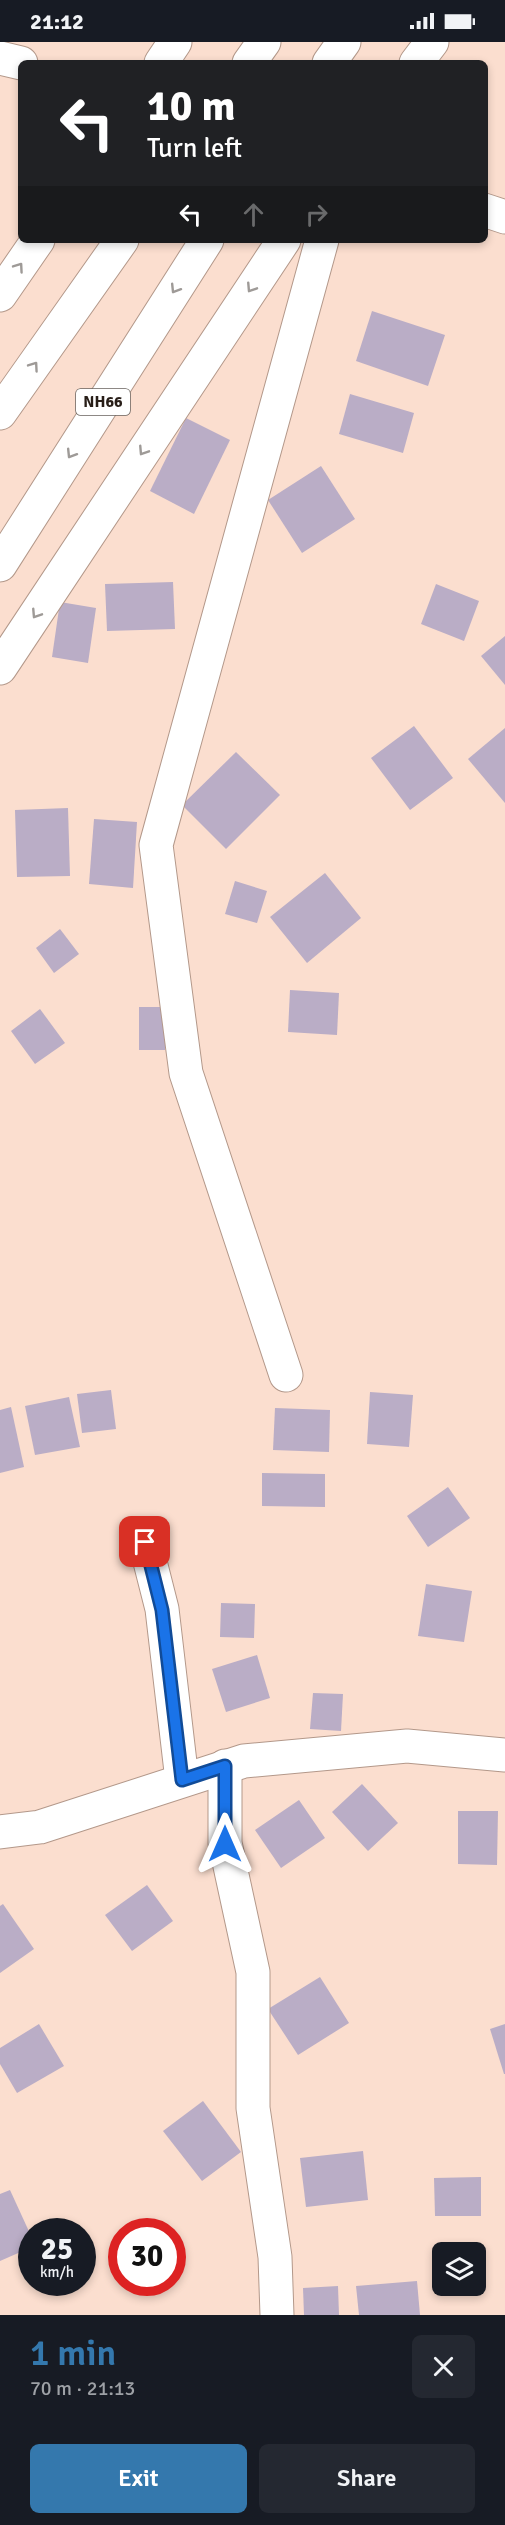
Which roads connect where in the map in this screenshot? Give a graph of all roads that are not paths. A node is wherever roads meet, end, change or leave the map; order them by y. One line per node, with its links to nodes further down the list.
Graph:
1 (175, 42): 6 (main road)
2 (264, 42): 7 (main road)
3 (344, 42): 8 (main road)
4 (432, 42): 9 (main road)
5 (0, 58): 10 (main road)
6 (163, 60)
7 (251, 60)
8 (331, 60)
9 (418, 60)
10 (18, 62)
11 (488, 211): 12 (main road)
12 (505, 217)
13 (36, 243): 18 (main road, one-way to 13)
14 (120, 243): 19 (main road, one-way to 14)
15 (205, 243): 20 (main road, NH66, one-way to 20)
16 (282, 243): 21 (main road, one-way to 21)
17 (321, 243): 22 (main road)
18 (0, 295)
19 (0, 413)
20 (0, 565)
21 (0, 668)
22 (286, 1375)
23 (145, 1542): 26 (main road)
24 (505, 1755): 25 (main road)
25 (225, 1766): 26 (main road); 28 (main road)
26 (182, 1780): 27 (main road)
27 (0, 1832)
28 (277, 2315)

